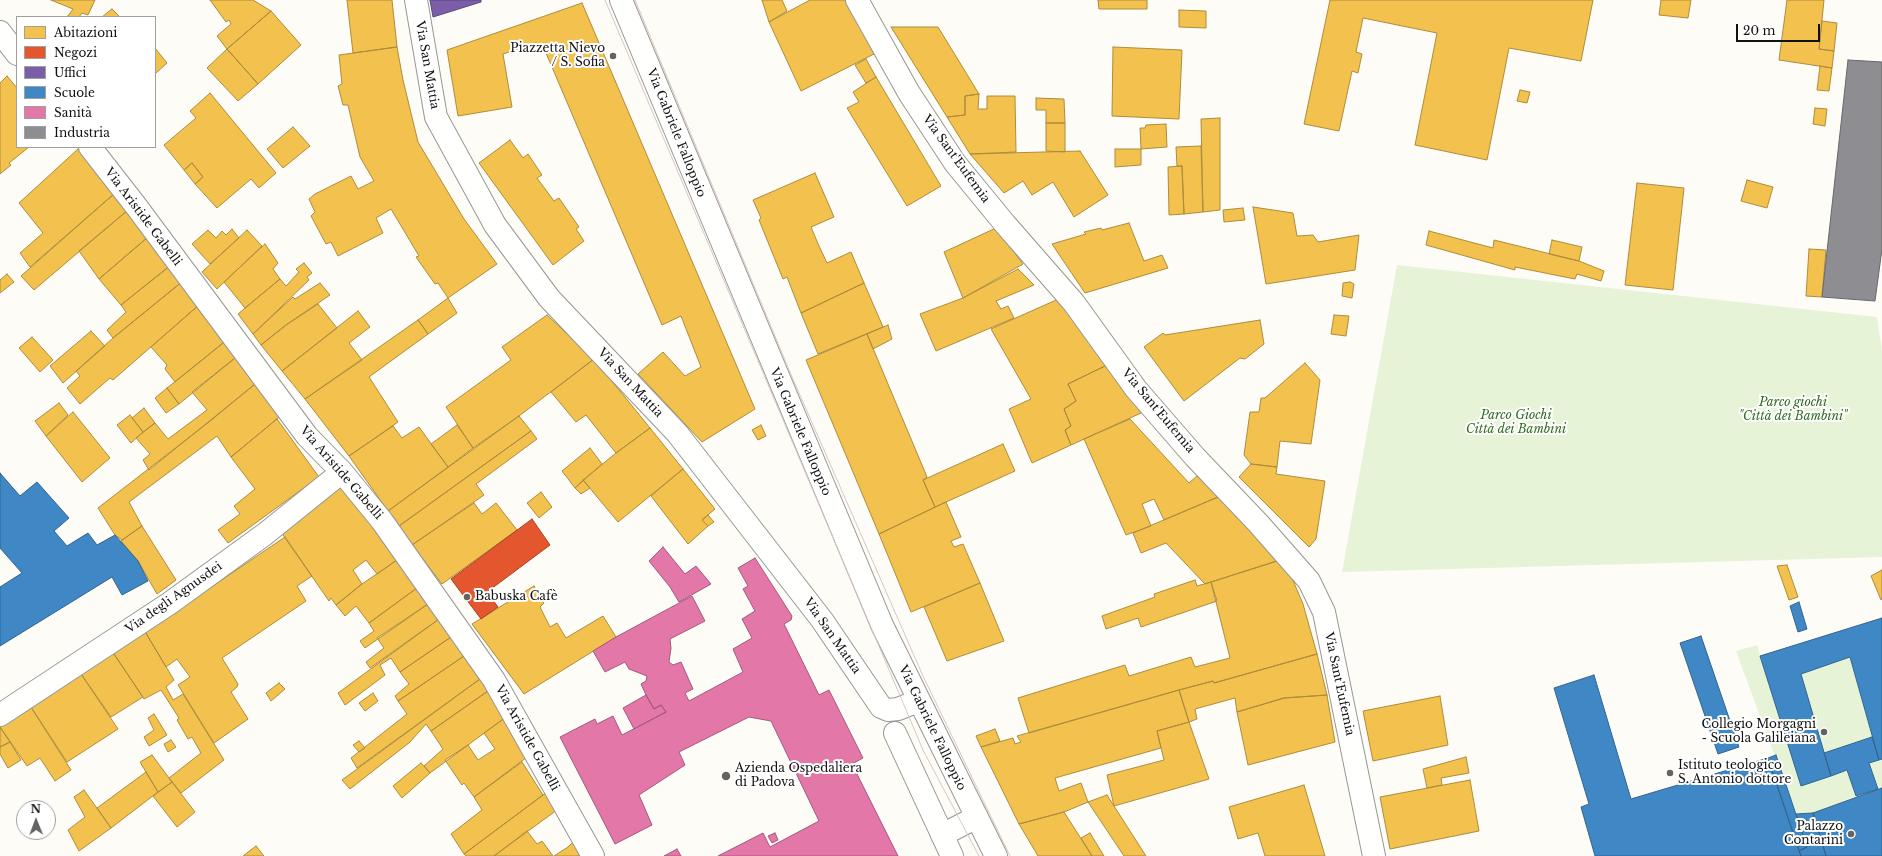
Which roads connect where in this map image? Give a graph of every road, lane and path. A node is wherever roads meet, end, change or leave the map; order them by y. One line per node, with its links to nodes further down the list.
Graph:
1 (416, 0): 8 (street, Via San Mattia)
2 (621, 0): 8 (street, Via Gabriele Falloppio)
3 (857, 0): 16 (street, Via Sant'Eufemia)
4 (0, 32): 5 (street)
5 (16, 53)
6 (91, 148): 7 (street, Via Aristide Gabelli)
7 (342, 472): 9 (street, Via degli Agnusdei); 13 (street, Via Aristide Gabelli)
8 (918, 701): 11 (street, Via Gabriele Falloppio)
9 (0, 715)
10 (895, 733): 12 (street)
11 (977, 817): 12 (street); 15 (street, Via Gabriele Falloppio)
12 (942, 835): 14 (street)
13 (593, 856)
14 (952, 856)
15 (996, 856)
16 (1374, 856)

